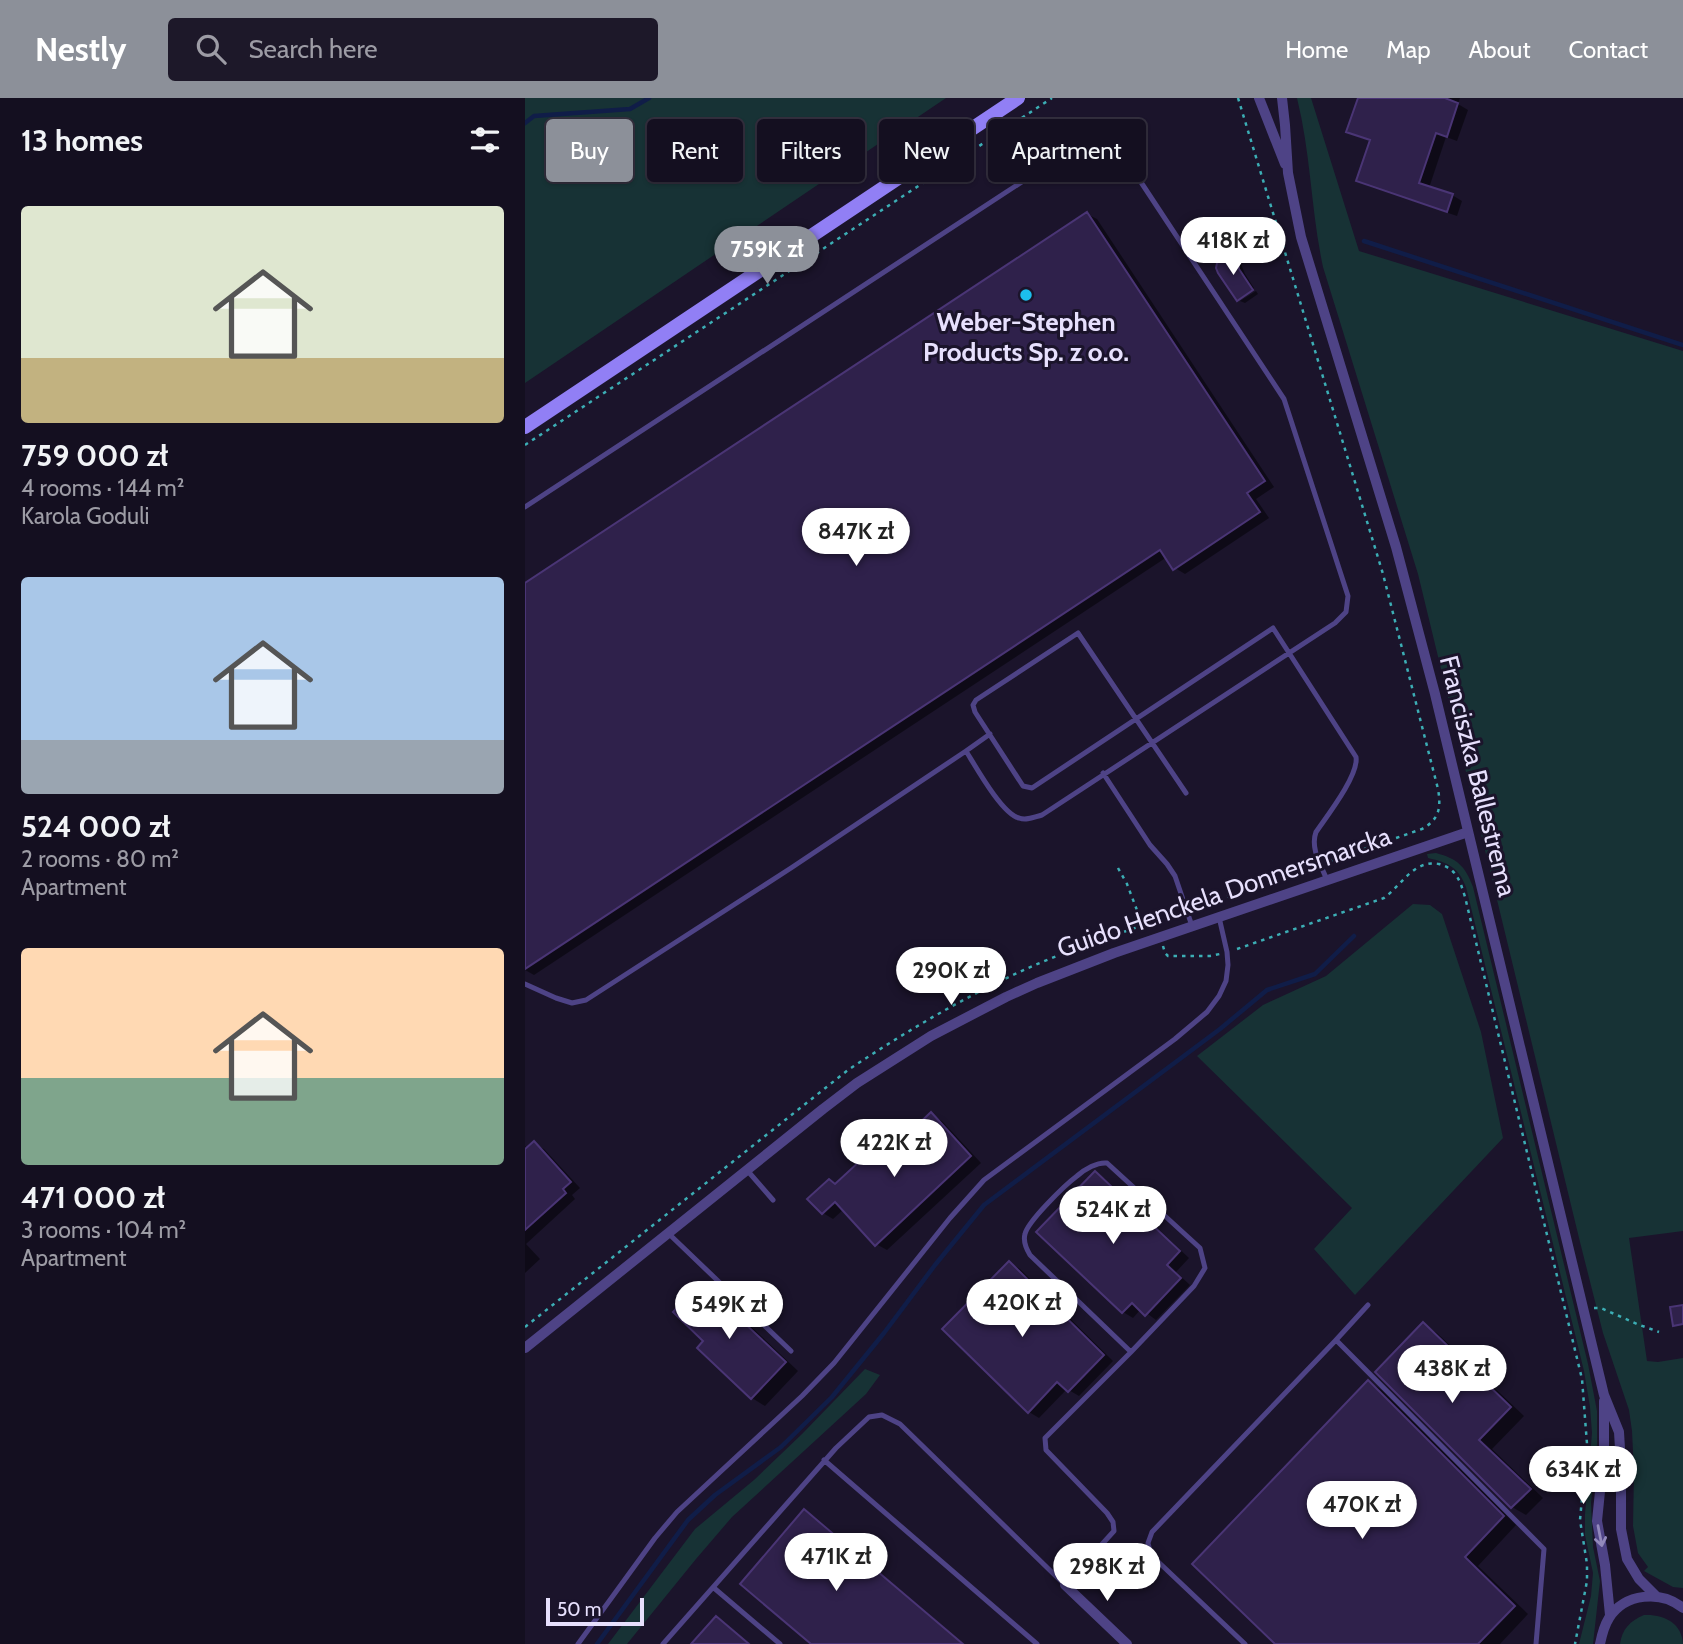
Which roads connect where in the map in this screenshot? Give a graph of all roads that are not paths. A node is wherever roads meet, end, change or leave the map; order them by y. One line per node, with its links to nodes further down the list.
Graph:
1 (1010, 98): 5 (street)
2 (1018, 98): 5 (street)
3 (1259, 98): 6 (street, Franciszka Ballestrema)
4 (1282, 98): 6 (street, Franciszka Ballestrema)
5 (990, 116): 7 (street)
6 (1288, 173): 16 (street, Franciszka Ballestrema)
7 (525, 427)
8 (525, 507): 9 (lane)
9 (1289, 653): 10 (lane); 12 (lane); 17 (lane)
10 (1136, 719): 11 (lane); 11 (lane); 12 (lane)
11 (990, 734): 13 (lane)
12 (1152, 742): 14 (lane); 15 (lane)
13 (966, 751): 14 (lane); 20 (lane)
14 (1103, 773): 19 (lane)
15 (1186, 793)
16 (1468, 832): 17 (street, Guido Henckela Donnersmarcka); 29 (street, Franciszka Ballestrema)
17 (1327, 880): 18 (street, Guido Henckela Donnersmarcka)
18 (1219, 917): 19 (street, Guido Henckela Donnersmarcka); 36 (lane)
19 (1192, 926): 21 (street, Guido Henckela Donnersmarcka)
20 (525, 984)
21 (746, 1169): 22 (lane); 23 (street, Guido Henckela Donnersmarcka)
22 (773, 1200)
23 (668, 1233): 26 (street, Guido Henckela Donnersmarcka); 27 (lane)
24 (1368, 1305): 25 (lane)
25 (1336, 1340): 41 (lane); 42 (lane)
26 (525, 1348)
27 (792, 1351)
28 (1131, 1352): 28 (lane); 31 (lane)
29 (1604, 1395): 33 (street, Franciszka Ballestrema); 35 (street, Franciszka Ballestrema, one-way to 35)
30 (824, 1460): 31 (lane); 32 (lane); 39 (lane)
31 (1065, 1585): 40 (street)
32 (713, 1588): 37 (lane); 38 (lane)
33 (1656, 1595): 34 (street); 35 (street)
34 (1681, 1604)
35 (1610, 1615): 43 (street)
36 (578, 1644)
37 (663, 1644)
38 (780, 1644)
39 (1037, 1644)
40 (1127, 1644)
41 (1245, 1644)
42 (1536, 1644)
43 (1600, 1644)

